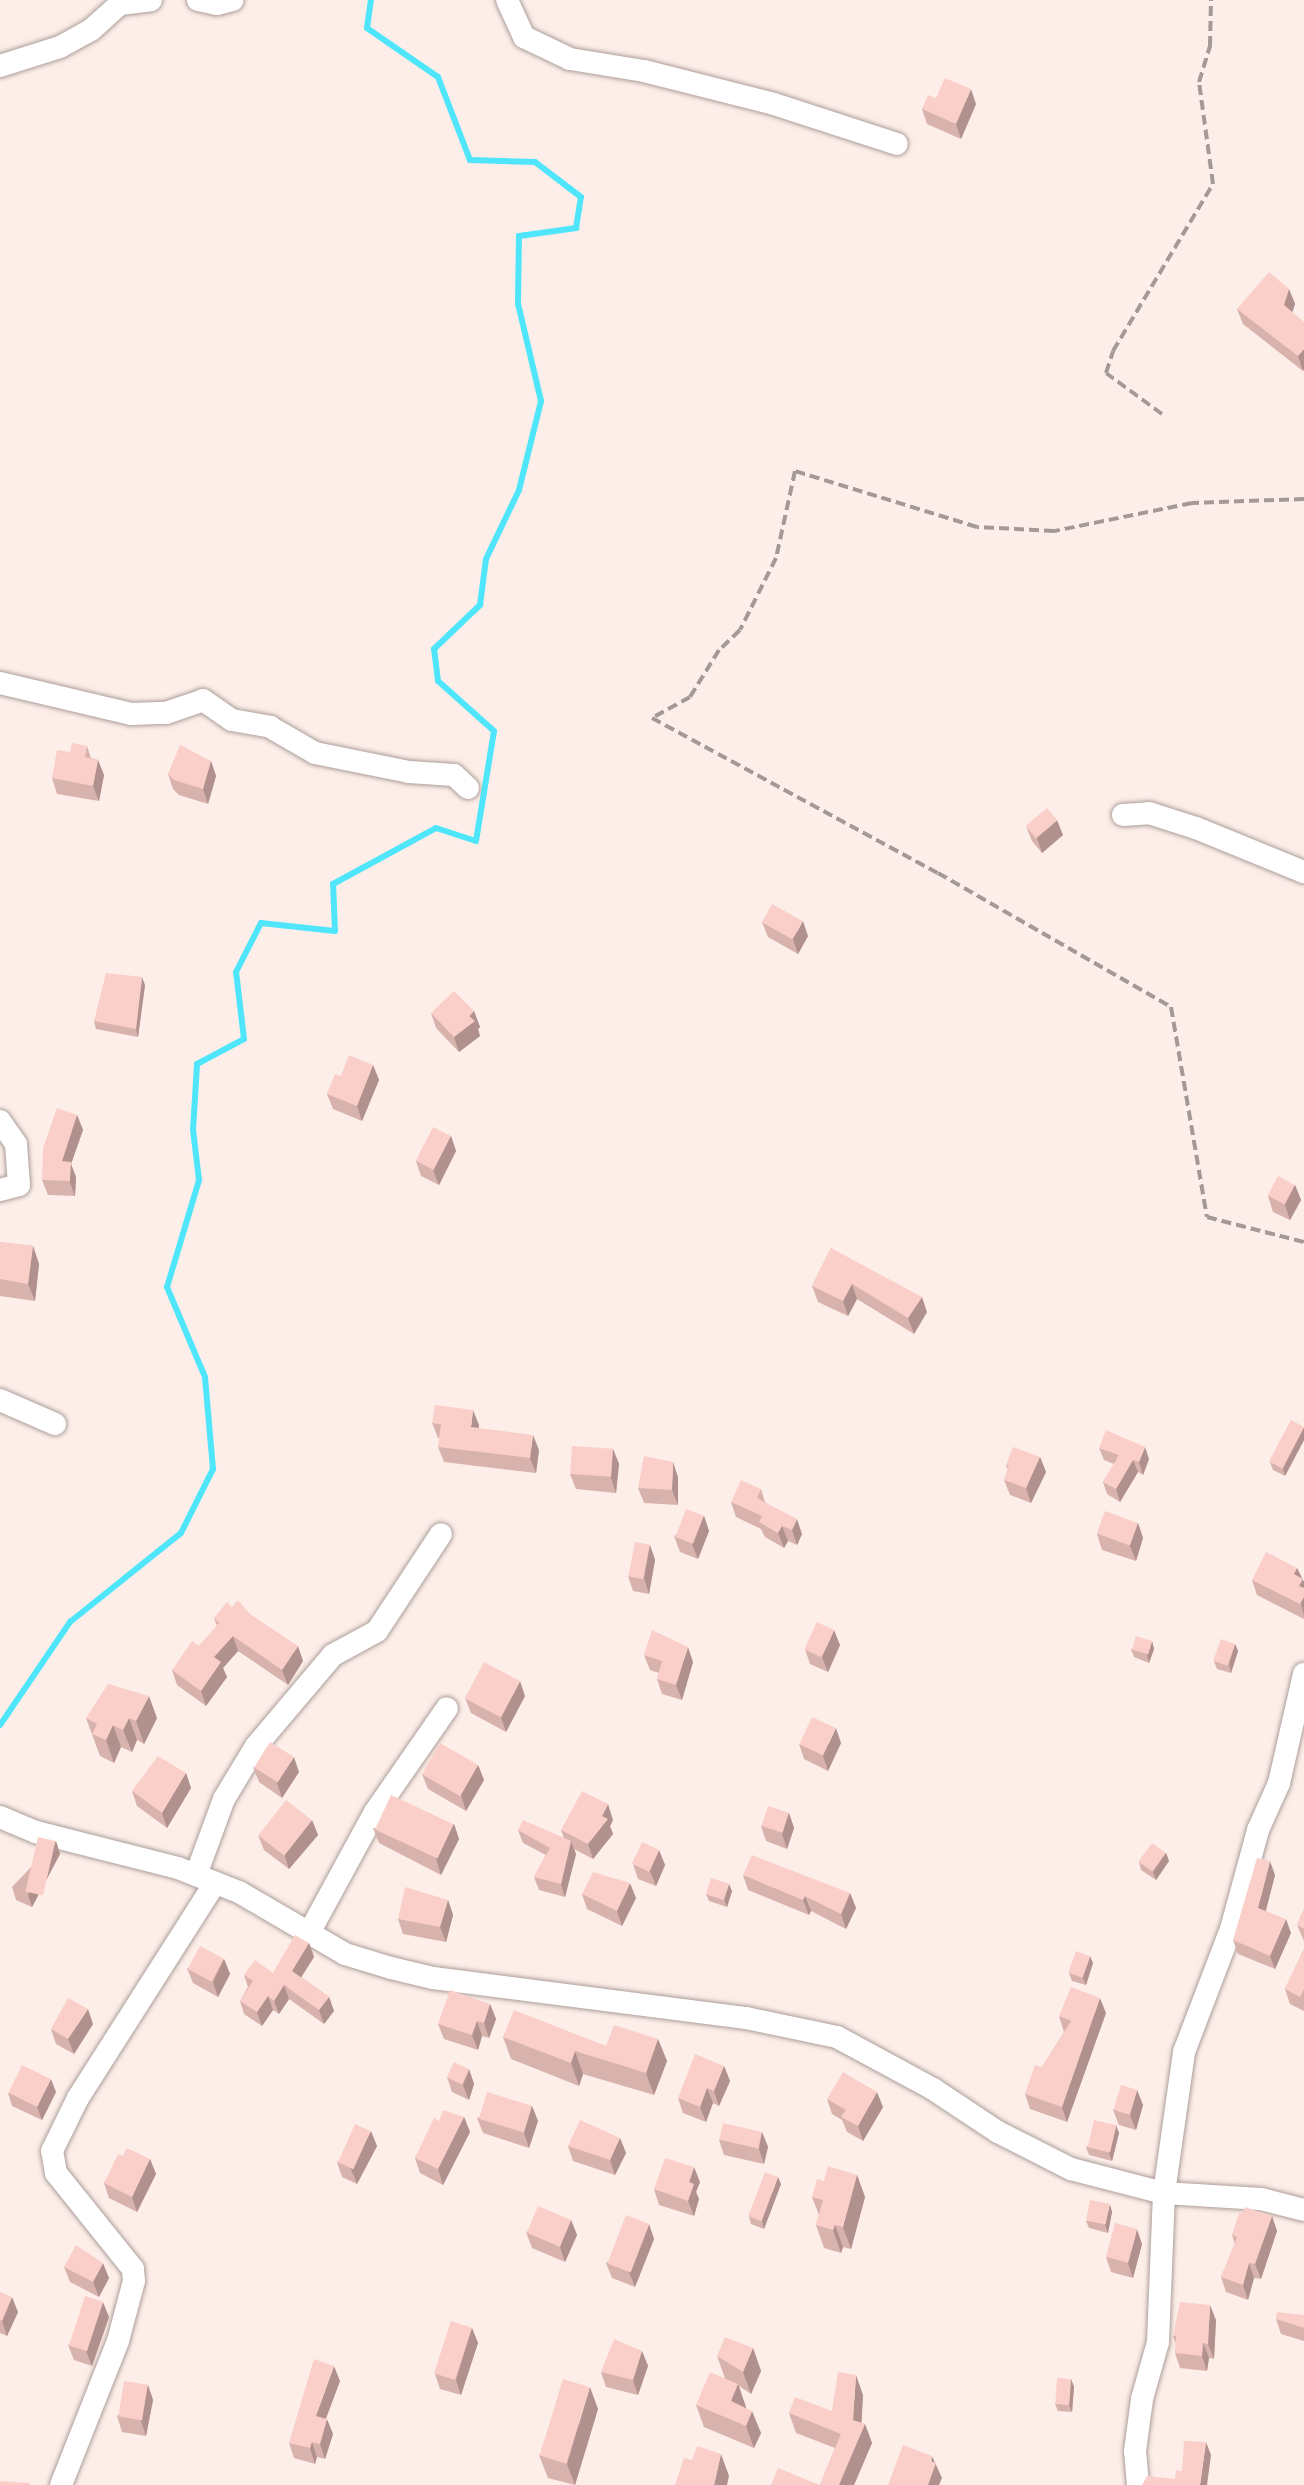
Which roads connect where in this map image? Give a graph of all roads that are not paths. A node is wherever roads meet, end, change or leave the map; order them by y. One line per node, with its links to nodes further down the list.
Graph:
1 (152, 0): 5 (street)
2 (198, 0): 3 (street)
3 (234, 0)
4 (507, 0): 6 (street)
5 (0, 66)
6 (897, 144)
7 (0, 682): 8 (street)
8 (468, 788)
9 (1122, 815): 10 (street)
10 (1304, 872)
11 (0, 1121): 12 (street)
12 (0, 1190)
13 (0, 1400): 14 (street)
14 (55, 1424)
15 (441, 1534): 19 (street)
16 (1304, 1674): 21 (street)
17 (447, 1708): 20 (street)
18 (0, 1817): 19 (street)
19 (206, 1879): 20 (street); 23 (street)
20 (308, 1933): 21 (street)
21 (1164, 2193): 22 (street); 24 (street)
22 (1304, 2210)
23 (61, 2485)
24 (1138, 2485)

